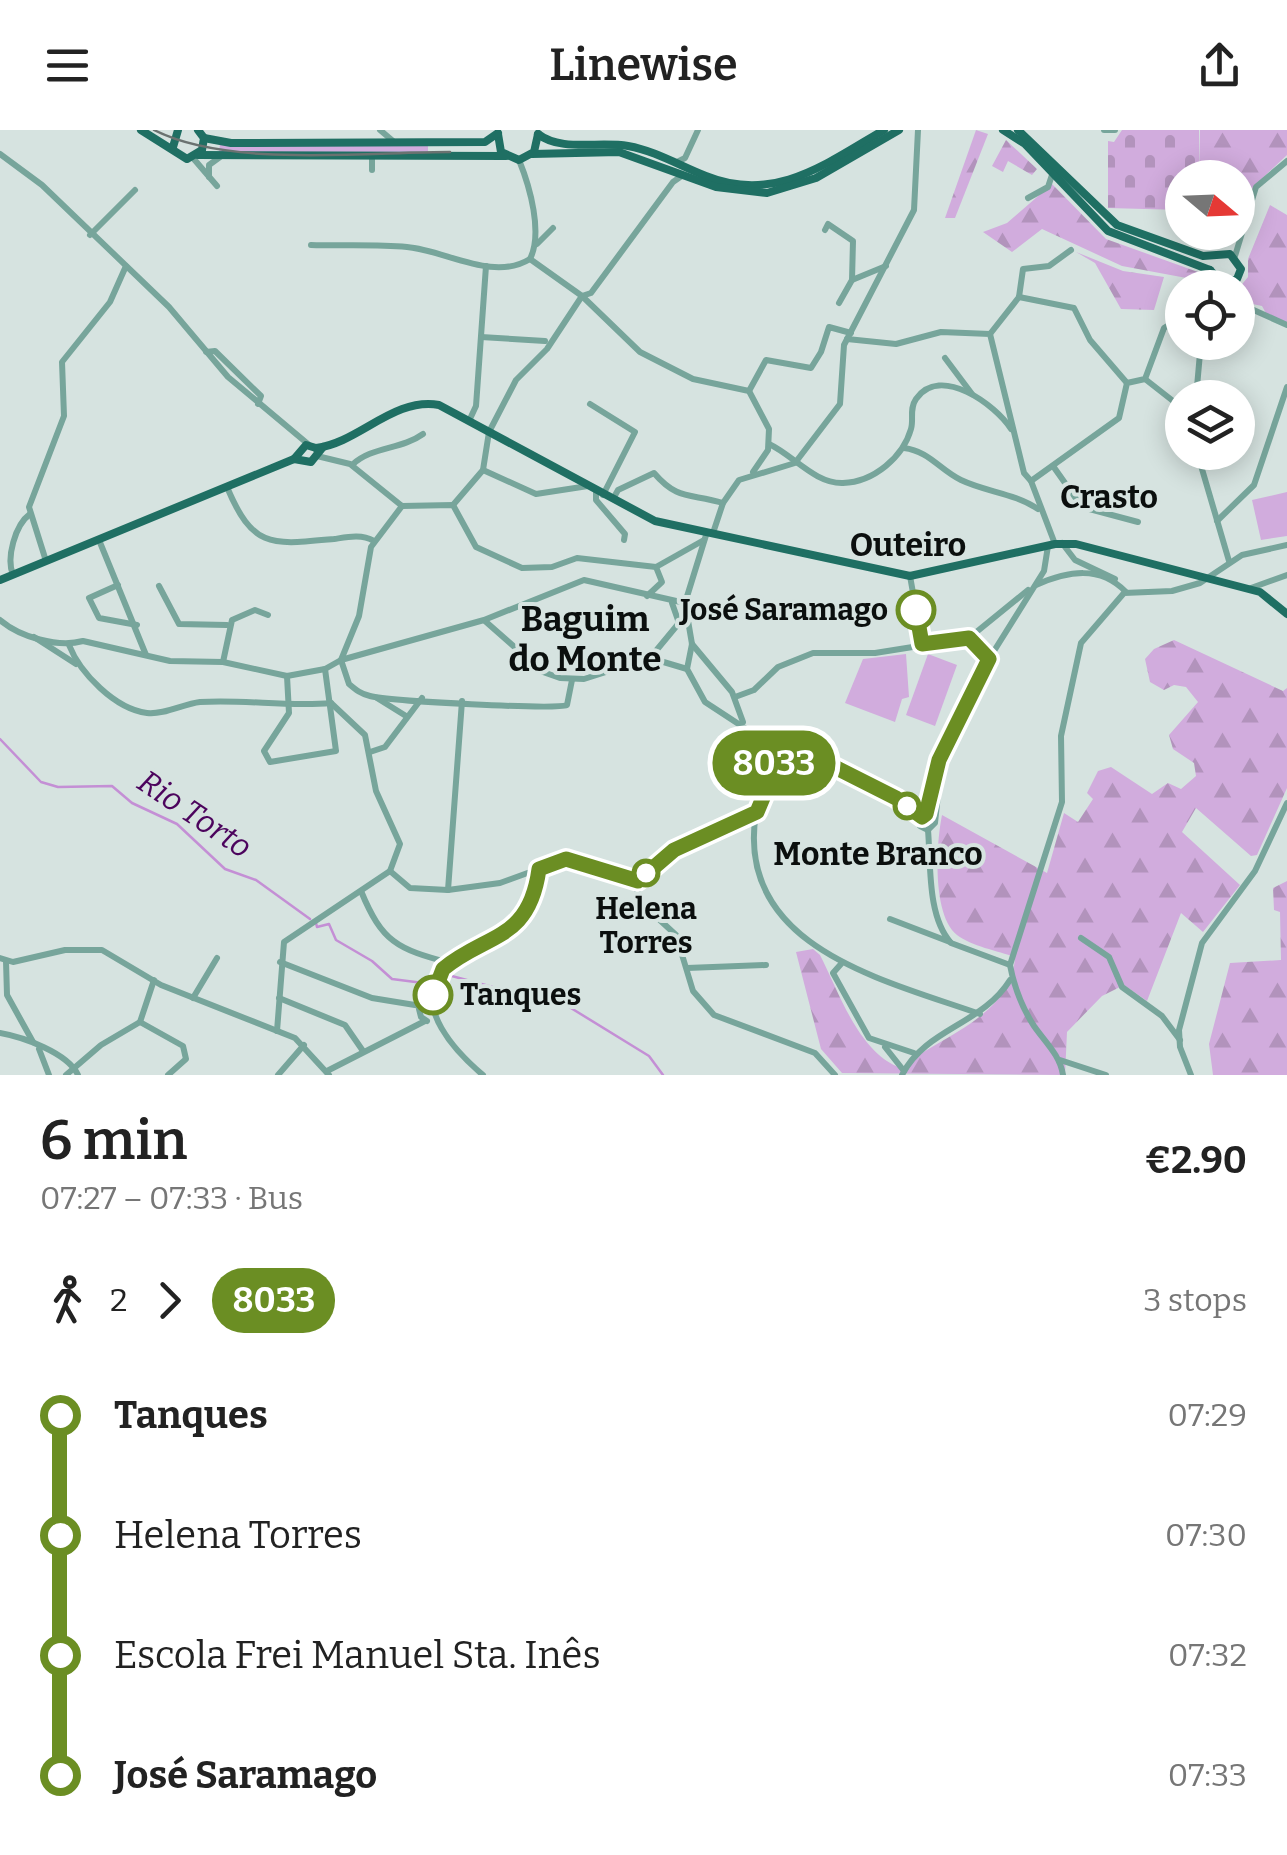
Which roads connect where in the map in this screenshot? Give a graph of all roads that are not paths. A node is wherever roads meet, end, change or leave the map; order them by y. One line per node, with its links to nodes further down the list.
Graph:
1 (141, 130): 17 (main road)
2 (178, 130): 17 (main road)
3 (377, 130): 15 (street); 16 (street)
4 (698, 130): 26 (street)
5 (884, 130): 26 (main road)
6 (899, 130): 28 (main road)
7 (916, 130): 44 (street)
8 (1003, 130): 29 (main road)
9 (1018, 130): 40 (main road)
10 (1104, 130): 11 (street)
11 (1115, 130)
12 (499, 131): 16 (main road); 20 (main road)
13 (537, 132): 19 (main road); 26 (main road)
14 (201, 134): 15 (main road); 21 (main road)
15 (368, 142): 16 (main road)
16 (394, 142)
17 (173, 148): 21 (main road)
18 (0, 154): 36 (street)
19 (532, 154): 24 (main road); 28 (main road)
20 (506, 156): 23 (main road); 24 (main road)
21 (196, 157): 22 (main road); 30 (street)
22 (220, 157): 23 (main road); 30 (street)
23 (372, 158): 27 (street)
24 (519, 160): 37 (street)
25 (1287, 161): 40 (street)
26 (676, 162)
27 (372, 170)
28 (684, 174): 48 (street)
29 (1052, 175): 33 (street); 45 (main road)
30 (209, 178): 31 (street)
31 (218, 186)
32 (135, 190): 36 (street)
33 (1028, 198)
34 (552, 228): 37 (street)
35 (825, 230): 47 (street)
36 (90, 235): 42 (street)
37 (536, 244): 41 (street)
38 (311, 245): 43 (street)
39 (1071, 250): 49 (street)
40 (1225, 255): 45 (main road); 46 (main road)
41 (530, 259): 43 (street); 48 (street)
42 (126, 266): 58 (street); 93 (street)
43 (486, 266): 56 (street)
44 (887, 266): 47 (street); 55 (street)
45 (1210, 270)
46 (1237, 270)
47 (852, 280): 50 (street)
48 (582, 296): 65 (street); 71 (street)
49 (1019, 297): 54 (street); 63 (street)
50 (839, 302)
51 (1255, 311): 52 (street)
52 (1287, 326)
53 (1165, 327): 62 (street)
54 (990, 334): 55 (street); 73 (street)
55 (849, 336): 65 (street); 79 (street)
56 (481, 337): 57 (street); 70 (street)
57 (545, 341)
58 (206, 352): 60 (street); 61 (street)
59 (945, 358): 66 (street)
60 (235, 370): 61 (street); 68 (street)
61 (228, 377): 68 (street)
62 (1145, 379): 63 (street); 67 (street)
63 (1128, 382): 81 (street)
64 (1287, 387): 94 (street)
65 (749, 390): 75 (street)
66 (972, 394): 73 (street); 76 (street)
67 (1165, 395)
68 (258, 404): 77 (street)
69 (590, 404): 87 (street)
70 (469, 421): 71 (main road); 74 (main road)
71 (489, 432): 82 (street); 87 (main road)
72 (423, 434): 80 (street)
73 (1018, 438): 85 (street)
74 (338, 440): 77 (main road); 78 (street)
75 (769, 444): 79 (street); 84 (street)
76 (904, 448): 79 (street); 92 (street)
77 (308, 451): 78 (street); 86 (main road)
78 (338, 459): 80 (street)
79 (795, 463): 84 (street)
80 (352, 465): 91 (street)
81 (1053, 466): 85 (street); 95 (street)
82 (483, 470): 87 (street); 90 (street)
83 (1202, 470): 94 (street)
84 (753, 472): 89 (street)
85 (1032, 481): 92 (street)
86 (227, 487): 97 (main road); 99 (street)
87 (596, 490): 88 (main road); 98 (street)
88 (613, 500): 89 (street); 96 (main road)
89 (723, 503): 96 (street)
90 (453, 505): 91 (street); 104 (street)
91 (402, 506): 99 (street)
92 (1040, 511): 100 (street)
93 (30, 514): 102 (street); 105 (street)
94 (1218, 521): 103 (street)
95 (1138, 522)
96 (708, 535): 104 (street); 106 (main road); 118 (street)
97 (99, 540): 102 (main road); 111 (street)
98 (624, 540)
99 (374, 541): 133 (street)
100 (1055, 544): 106 (main road); 108 (main road); 110 (street); 113 (street)
101 (1287, 545): 103 (street)
102 (46, 561): 105 (main road)
103 (1229, 561): 108 (street)
104 (656, 567): 116 (street)
105 (13, 574): 109 (main road)
106 (910, 576): 128 (street)
107 (1287, 576): 114 (street)
108 (1209, 579): 114 (main road); 115 (street)
109 (0, 580)
110 (1118, 584): 113 (street); 115 (street)
111 (118, 585): 123 (street); 123 (street)
112 (159, 586): 124 (street)
113 (1034, 586): 126 (street); 132 (street)
114 (1249, 589): 119 (main road)
115 (1126, 592): 169 (street)
116 (647, 596): 117 (street); 122 (street)
117 (672, 603): 118 (street); 131 (street)
118 (684, 603): 127 (street)
119 (1287, 614)
120 (268, 616): 124 (street)
121 (0, 620): 125 (street)
122 (484, 620): 133 (street); 139 (street)
123 (136, 625): 130 (street)
124 (227, 625): 134 (street)
125 (33, 636): 129 (street); 135 (street)
126 (969, 638): 128 (street); 132 (street)
127 (692, 644): 137 (street); 140 (street)
128 (922, 644): 140 (street)
129 (68, 645): 130 (street); 135 (street)
130 (146, 655): 134 (street)
131 (650, 658): 137 (street); 139 (street)
132 (989, 659): 152 (street)
133 (341, 660): 136 (street); 141 (street)
134 (223, 662): 138 (street)
135 (76, 664): 145 (street)
136 (325, 669): 138 (street); 144 (street)
137 (687, 669): 147 (street)
138 (288, 676): 145 (street)
139 (572, 680): 143 (street)
140 (735, 696): 147 (street)
141 (376, 697): 142 (street); 146 (street)
142 (422, 698): 143 (street); 146 (street)
143 (462, 701): 157 (street)
144 (331, 703): 145 (street); 145 (street); 149 (street)
145 (288, 707)
146 (406, 716): 149 (street)
147 (743, 724): 148 (street)
148 (776, 744): 151 (street); 152 (street)
149 (370, 752): 155 (street)
150 (1287, 804): 184 (street)
151 (757, 812): 156 (street); 162 (street)
152 (927, 816): 153 (street); 153 (street)
153 (928, 830): 161 (street)
154 (539, 869): 156 (street); 157 (street); 166 (street)
155 (390, 871): 157 (street); 158 (street)
156 (638, 881): 170 (street)
157 (448, 890)
158 (360, 891): 165 (street); 166 (street)
159 (890, 919): 161 (street)
160 (1081, 938): 184 (street)
161 (951, 943): 169 (street)
162 (828, 957): 167 (street); 171 (street)
163 (217, 958): 174 (street)
164 (3, 960): 173 (street); 185 (street)
165 (280, 962): 175 (street); 177 (street)
166 (450, 963): 176 (street)
167 (841, 964): 171 (street); 178 (street)
168 (766, 965): 170 (street)
169 (1010, 965): 172 (street)
170 (687, 968): 199 (street)
171 (833, 973): 187 (street)
172 (1010, 979): 178 (street); 190 (street)
173 (154, 980): 174 (street); 181 (street)
174 (192, 998): 182 (street)
175 (279, 998): 182 (street); 188 (street)
176 (433, 1004): 177 (street); 179 (street)
177 (421, 1006): 180 (street)
178 (980, 1014): 189 (street)
179 (436, 1016): 180 (street); 198 (street)
180 (425, 1020): 188 (street)
181 (140, 1022): 191 (street); 196 (street)
182 (277, 1031): 186 (street)
183 (0, 1033): 185 (street)
184 (1181, 1040): 202 (street)
185 (36, 1045): 191 (street); 194 (street)
186 (304, 1045): 192 (street); 197 (street)
187 (884, 1046): 189 (street); 193 (street)
188 (363, 1051): 192 (street)
189 (914, 1054): 193 (street)
190 (1059, 1059): 200 (street); 201 (street)
191 (77, 1072): 195 (street)
192 (328, 1073)
193 (903, 1073)
194 (48, 1075)
195 (66, 1075)
196 (168, 1075)
197 (278, 1075)
198 (483, 1075)
199 (835, 1075)
200 (1063, 1075)
201 (1106, 1075)
202 (1192, 1075)

